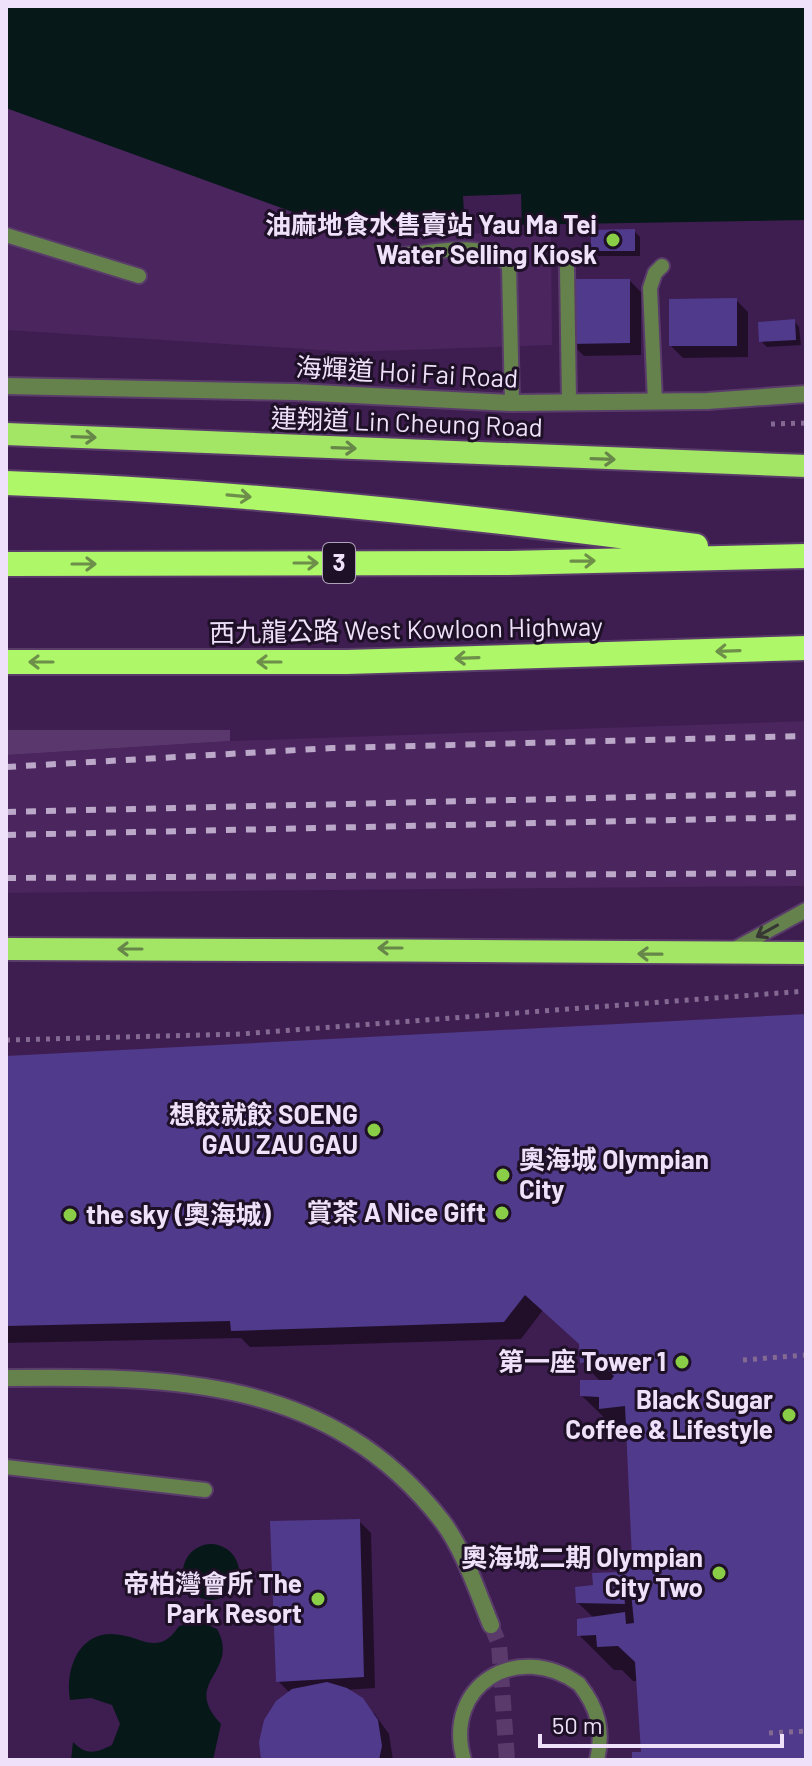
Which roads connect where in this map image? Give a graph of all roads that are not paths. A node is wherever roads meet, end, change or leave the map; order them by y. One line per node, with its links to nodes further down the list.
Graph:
1 (6, 235): 5 (lane)
2 (392, 256): 10 (lane)
3 (662, 266): 8 (lane)
4 (567, 268): 9 (lane)
5 (139, 276)
6 (6, 386): 10 (street, 海輝道 Hoi Fai Road)
7 (806, 394): 8 (street, 海輝道 Hoi Fai Road)
8 (655, 401): 9 (street, 海輝道 Hoi Fai Road)
9 (569, 402): 10 (street, 海輝道 Hoi Fai Road)
10 (512, 403)
11 (6, 434): 12 (highway, 連翔道 Lin Cheung Road, one-way to 12)
12 (806, 466)
13 (6, 483): 14 (highway, one-way to 14)
14 (776, 556): 15 (highway, 3); 16 (highway, 3, one-way to 14)
15 (806, 556)
16 (6, 564)
17 (806, 648): 18 (highway, 西九龍公路 West Kowloon Highway, one-way to 18)
18 (6, 662)
19 (806, 910): 21 (lane, one-way to 21)
20 (6, 949): 21 (highway, one-way to 20)
21 (728, 953): 22 (highway)
22 (806, 953)
23 (6, 1378): 26 (street)
24 (6, 1467): 25 (lane)
25 (205, 1490)
26 (491, 1625)
27 (464, 1760): 28 (lane, bridge)
28 (597, 1760)

